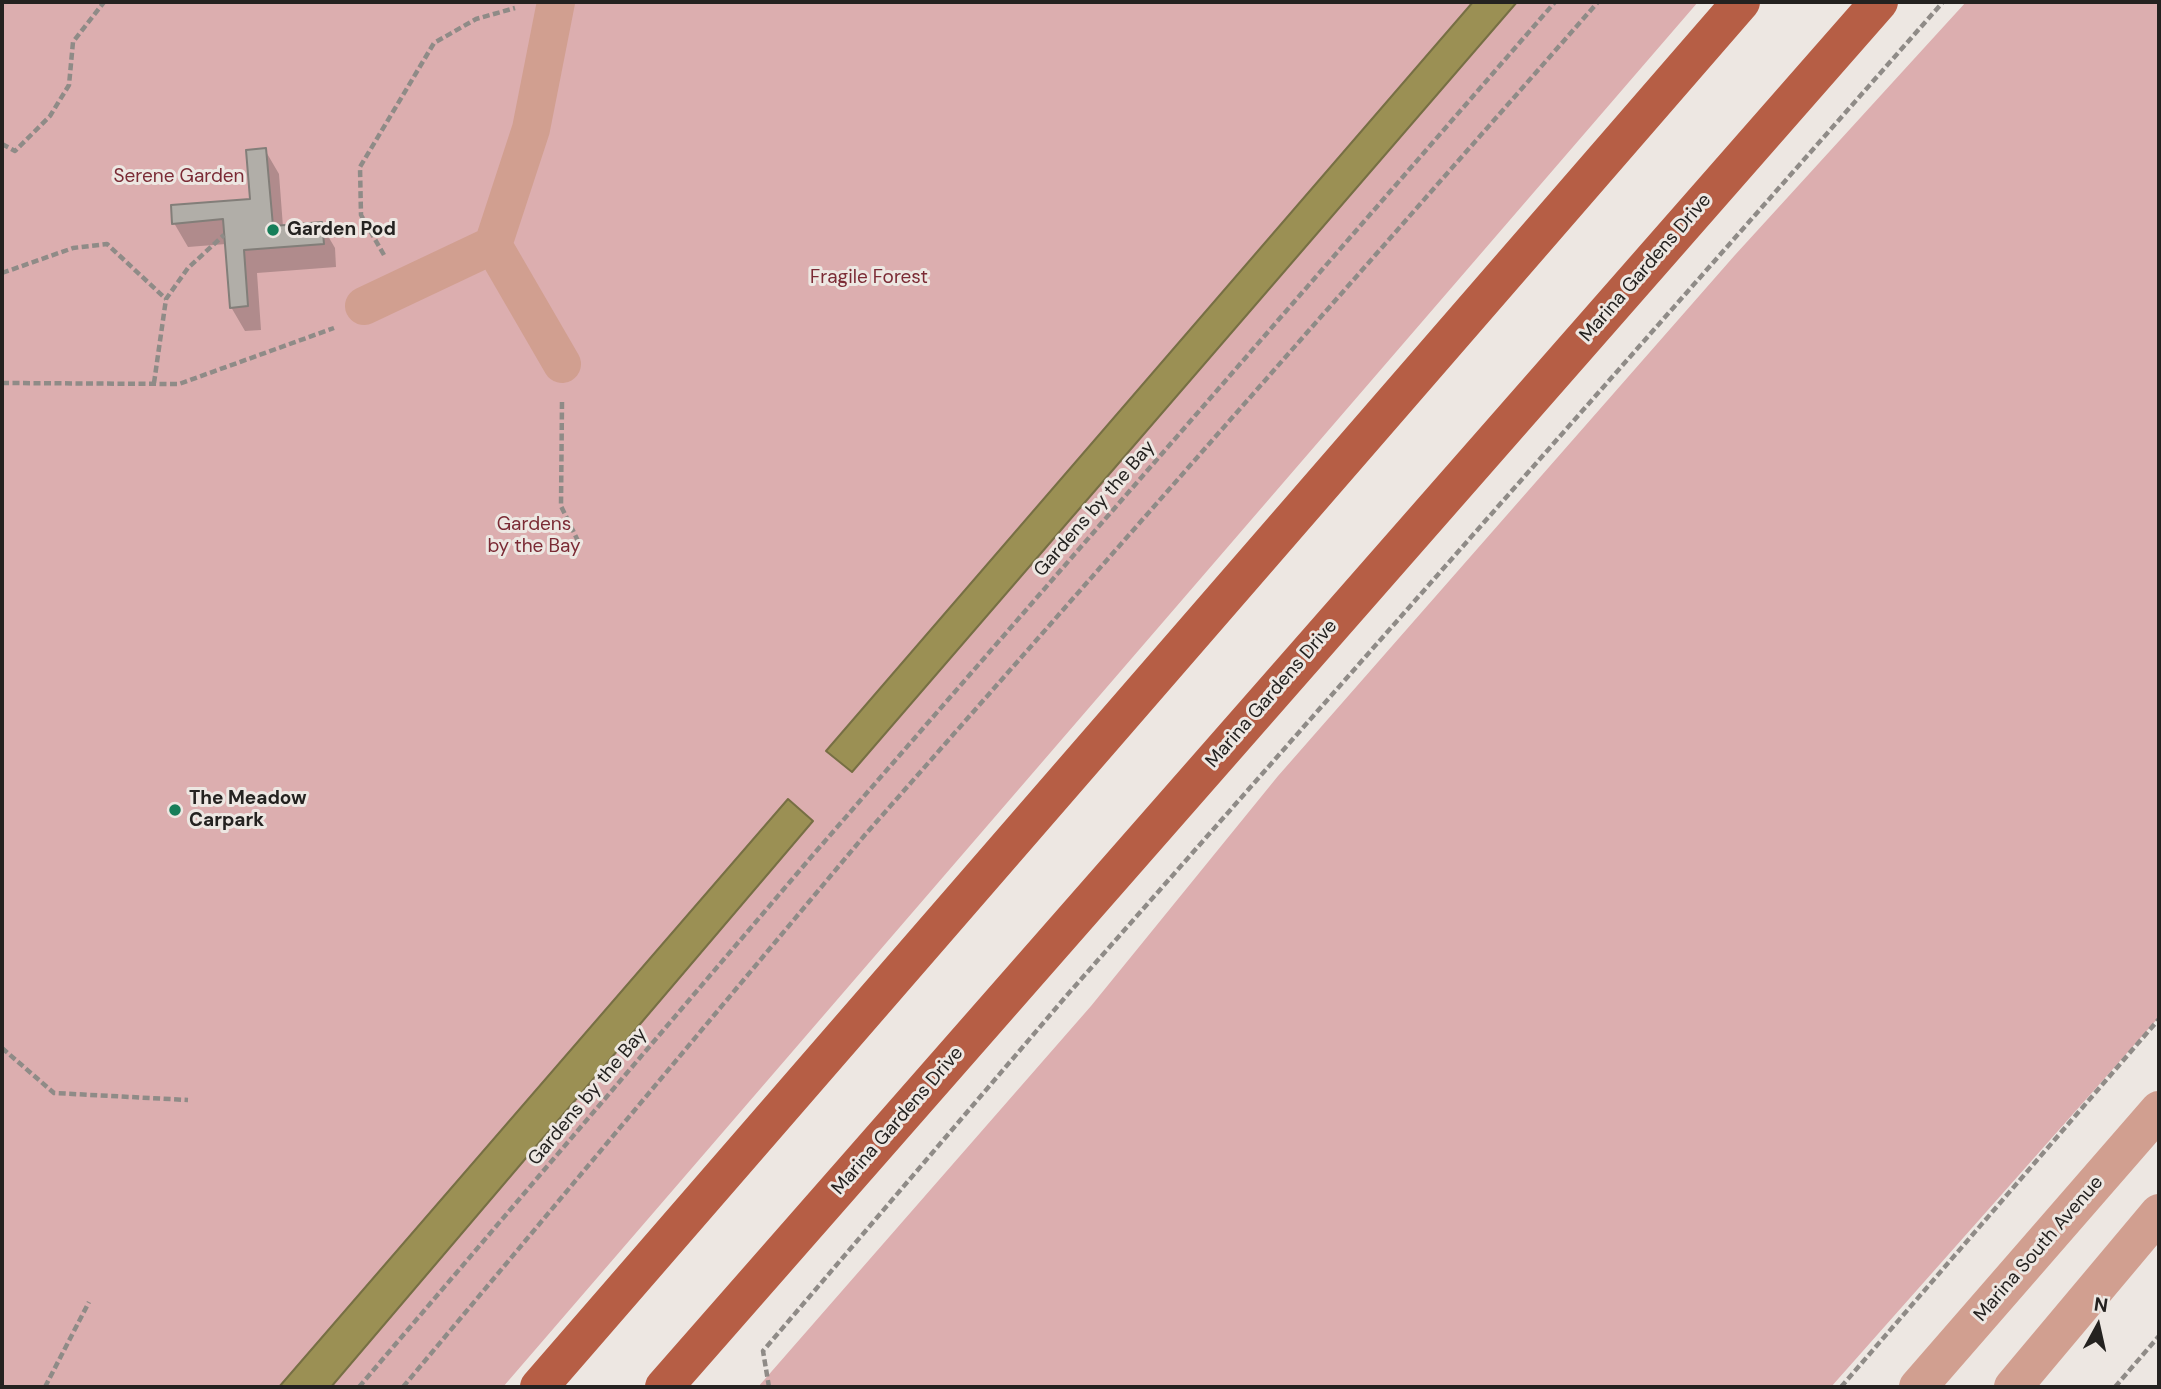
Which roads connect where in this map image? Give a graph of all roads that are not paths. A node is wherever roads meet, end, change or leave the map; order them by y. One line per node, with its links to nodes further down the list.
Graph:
1 (1741, 2): 9 (main road)
2 (1879, 2): 10 (main road, Marina Gardens Drive)
3 (542, 3): 4 (street)
4 (493, 245): 5 (street); 6 (street)
5 (364, 306)
6 (562, 363)
7 (2159, 1110): 11 (street, Marina South Avenue)
8 (2159, 1213): 12 (street)
9 (538, 1387)
10 (664, 1387)
11 (1918, 1387)
12 (2014, 1387)

